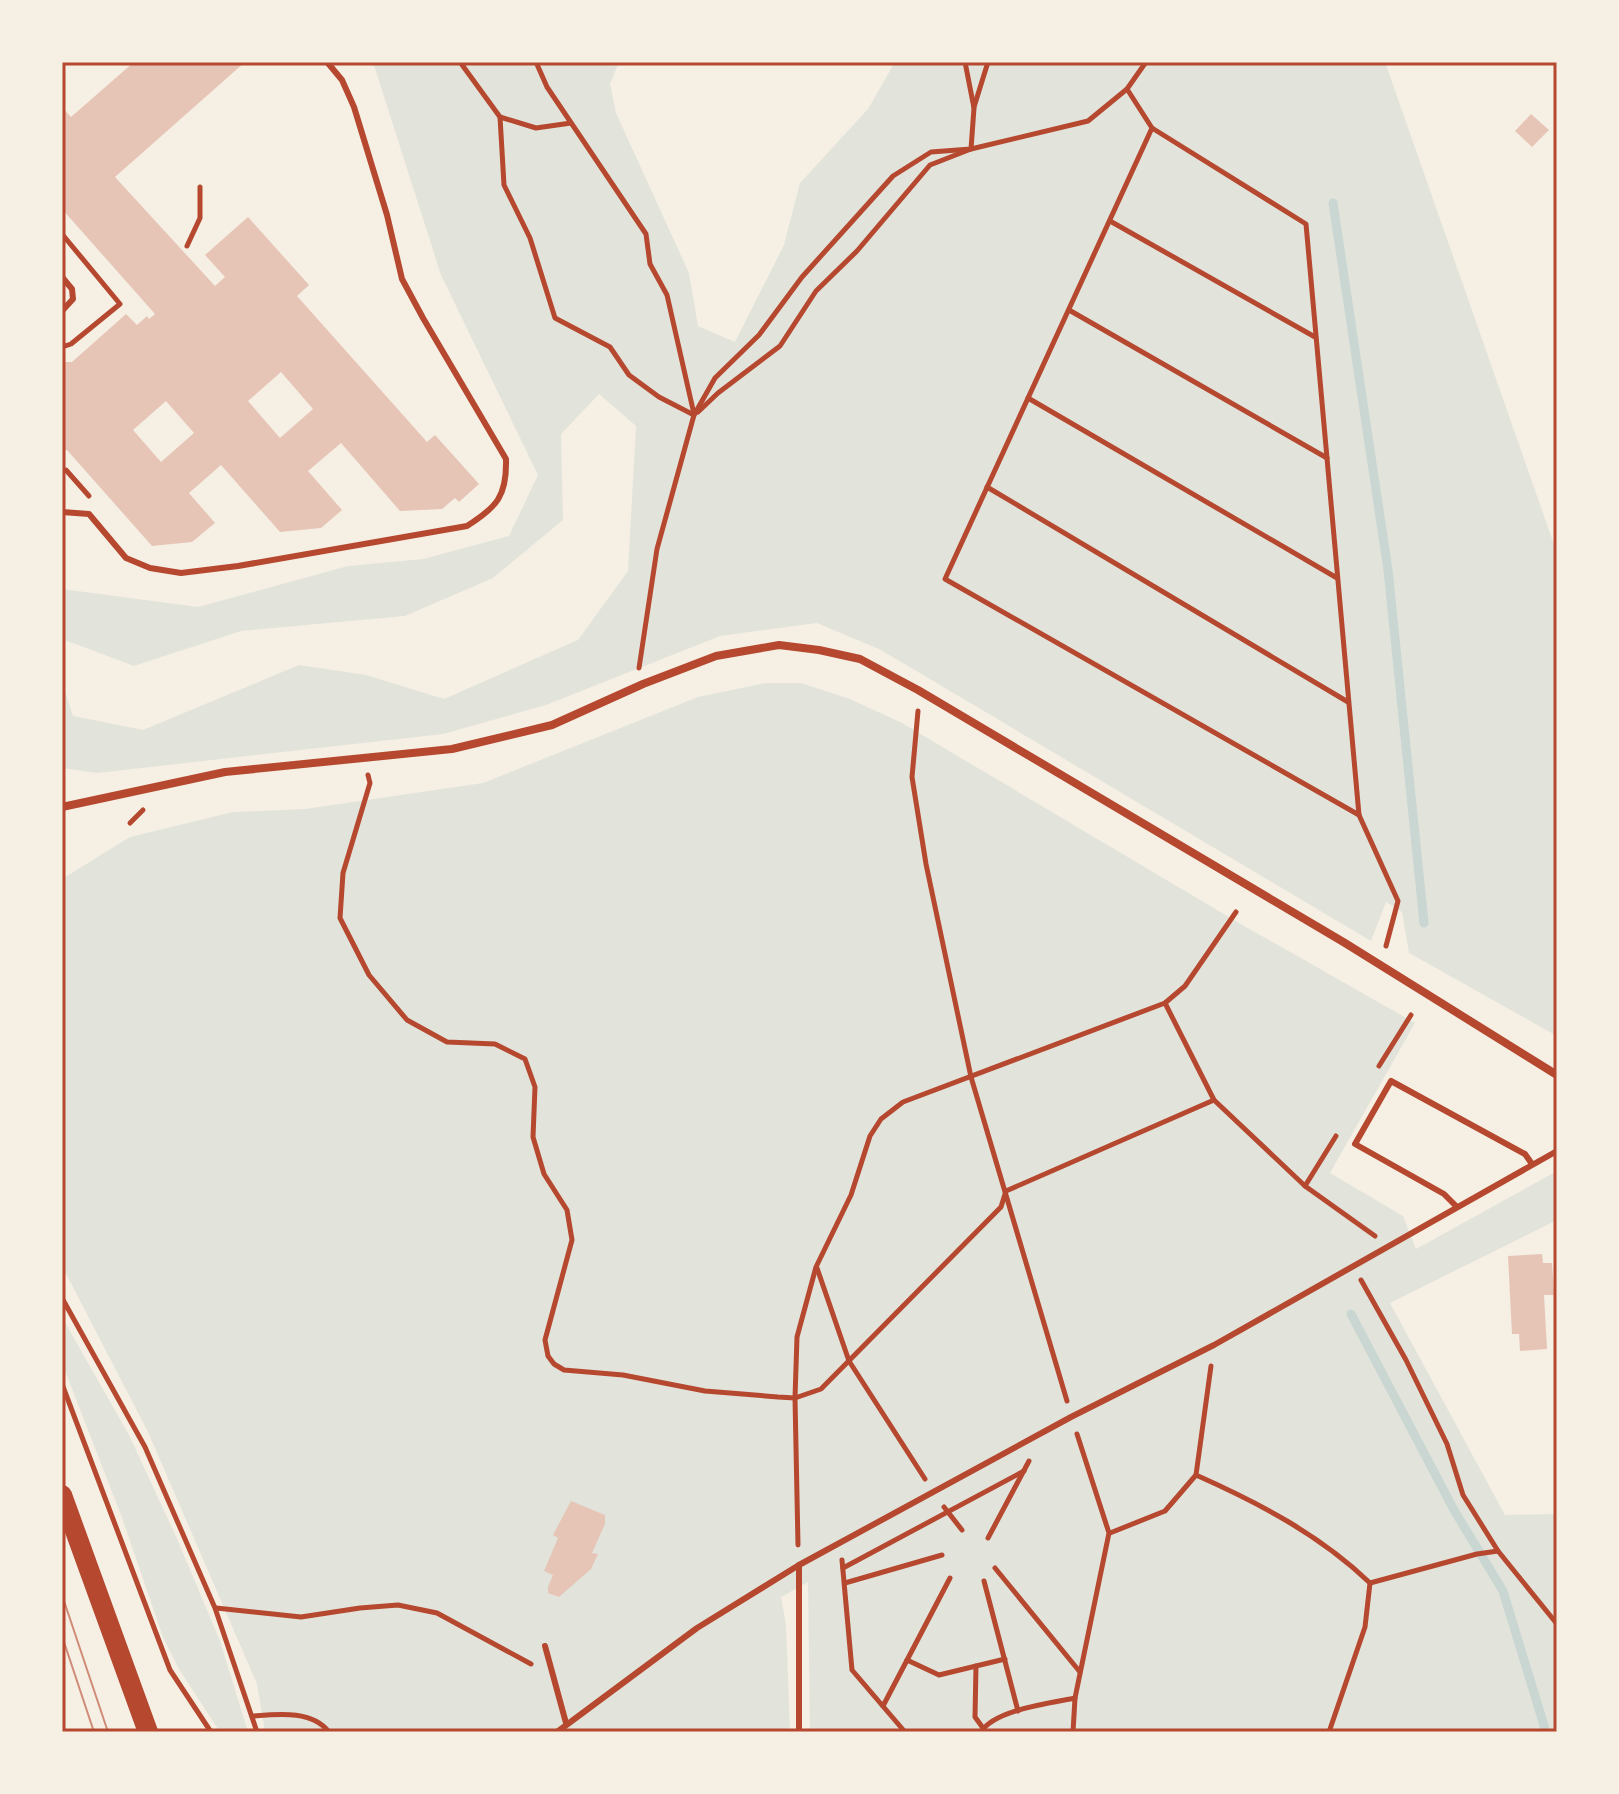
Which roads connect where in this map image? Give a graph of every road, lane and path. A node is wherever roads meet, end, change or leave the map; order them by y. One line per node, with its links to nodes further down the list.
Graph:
1 (327, 62): 24 (lane)
2 (460, 62): 9 (path)
3 (536, 62): 10 (path)
4 (965, 62): 8 (path)
5 (988, 62): 8 (path)
6 (1146, 62): 7 (path)
7 (1127, 89): 11 (path); 12 (path)
8 (974, 108): 12 (path)
9 (500, 117): 10 (path); 21 (path)
10 (571, 123): 21 (path)
11 (1152, 128): 14 (path); 19 (path)
12 (971, 149): 21 (path); 21 (path)
13 (200, 187): 15 (path)
14 (1110, 221): 17 (path); 19 (path)
15 (187, 246)
16 (62, 277): 18 (lane)
17 (1069, 310): 20 (path); 22 (path)
18 (62, 311)
19 (1316, 338): 22 (path)
20 (1028, 398): 23 (path); 25 (path)
21 (694, 415): 26 (path)
22 (1327, 458): 25 (path)
23 (987, 487): 27 (path); 31 (path)
24 (62, 512)
25 (1338, 579): 27 (path)
26 (642, 652)
27 (1349, 703): 31 (path)
28 (919, 721): 36 (path)
29 (363, 757): 30 (street); 35 (street); 49 (path)
30 (62, 807)
31 (1359, 815): 33 (path)
32 (1236, 912): 34 (path)
33 (1386, 946)
34 (1165, 1003): 36 (path); 37 (path)
35 (1557, 1075)
36 (971, 1077): 40 (path); 44 (path)
37 (1214, 1100): 40 (path); 42 (path)
38 (1557, 1151): 39 (lane)
39 (1532, 1164): 41 (lane); 41 (lane)
40 (1006, 1191): 47 (path); 50 (path)
41 (1456, 1206): 42 (lane)
42 (1389, 1246): 43 (lane)
43 (1352, 1265): 46 (lane); 60 (path)
44 (816, 1267): 47 (path); 49 (path)
45 (62, 1298): 68 (path)
46 (1214, 1345): 50 (lane); 53 (path)
47 (849, 1361): 49 (path); 54 (path)
48 (62, 1384): 83 (path)
49 (795, 1398): 62 (path)
50 (1071, 1417): 51 (lane); 58 (path)
51 (1045, 1432): 52 (path); 54 (lane)
52 (1024, 1471): 56 (path); 59 (path)
53 (1196, 1475): 58 (path); 67 (path)
54 (934, 1493): 56 (path); 62 (lane)
55 (62, 1495): 82 (main road)
56 (948, 1512): 57 (path); 63 (path)
57 (962, 1530)
58 (1109, 1533): 74 (path)
59 (988, 1538)
60 (1498, 1551): 67 (path); 69 (path)
61 (942, 1555): 77 (path)
62 (799, 1565): 80 (lane); 87 (lane)
63 (843, 1568)
64 (995, 1568): 74 (path)
65 (950, 1578): 71 (path)
66 (984, 1581): 72 (path)
67 (1370, 1583): 90 (path)
68 (215, 1608): 75 (path); 79 (path)
69 (1557, 1624)
70 (545, 1646): 75 (lane)
71 (907, 1659): 73 (path); 77 (path)
72 (1005, 1659): 73 (path); 78 (path)
73 (976, 1666): 81 (path)
74 (1080, 1672): 76 (path)
75 (553, 1675): 80 (lane)
76 (1075, 1698): 78 (path); 89 (path)
77 (883, 1706): 88 (path)
78 (1018, 1711): 81 (path)
79 (253, 1716): 84 (path); 85 (path)
80 (566, 1723): 86 (lane)
81 (982, 1730)
82 (148, 1732)
83 (211, 1732)
84 (257, 1732)
85 (329, 1732)
86 (557, 1732)
87 (799, 1732)
88 (905, 1732)
89 (1073, 1732)
90 (1329, 1732)

